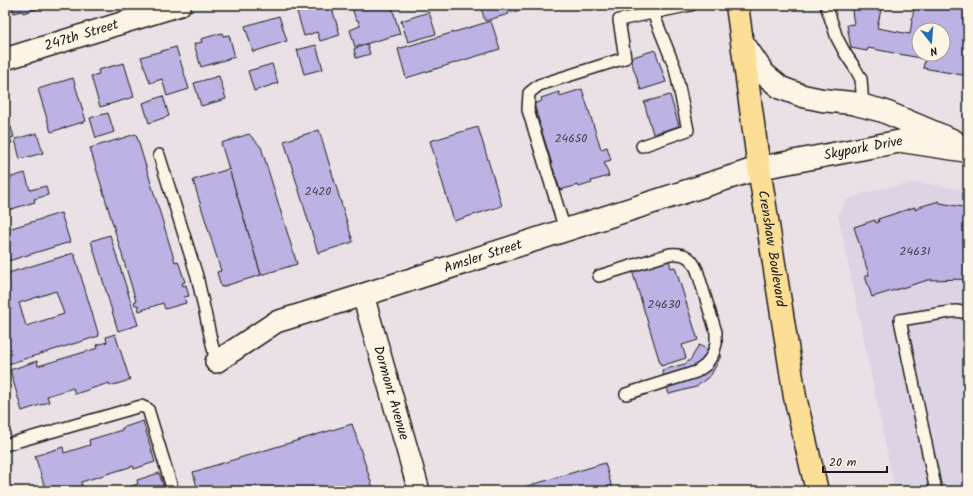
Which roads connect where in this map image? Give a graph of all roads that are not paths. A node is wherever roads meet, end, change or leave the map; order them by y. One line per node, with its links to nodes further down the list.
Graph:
1 (180, 5): 7 (street, 247th Street)
2 (691, 5): 5 (lane)
3 (737, 5): 6 (main road, Crenshaw Boulevard)
4 (826, 5): 8 (lane)
5 (653, 13): 9 (lane); 14 (lane)
6 (743, 43): 8 (main road); 13 (main road, Crenshaw Boulevard)
7 (5, 58)
8 (863, 106): 10 (main road)
9 (642, 146)
10 (968, 146)
11 (968, 151): 13 (main road, Skypark Drive)
12 (159, 156): 18 (lane)
13 (759, 168): 14 (main road, Amsler Street); 23 (main road, Crenshaw Boulevard)
14 (565, 230): 16 (main road, Amsler Street)
15 (599, 276): 19 (lane)
16 (363, 295): 18 (street, Amsler Street); 22 (street, Dormont Avenue)
17 (968, 313): 24 (lane)
18 (216, 362)
19 (626, 394)
20 (5, 446): 21 (lane)
21 (173, 491)
22 (420, 491)
23 (818, 491)
24 (936, 491)

